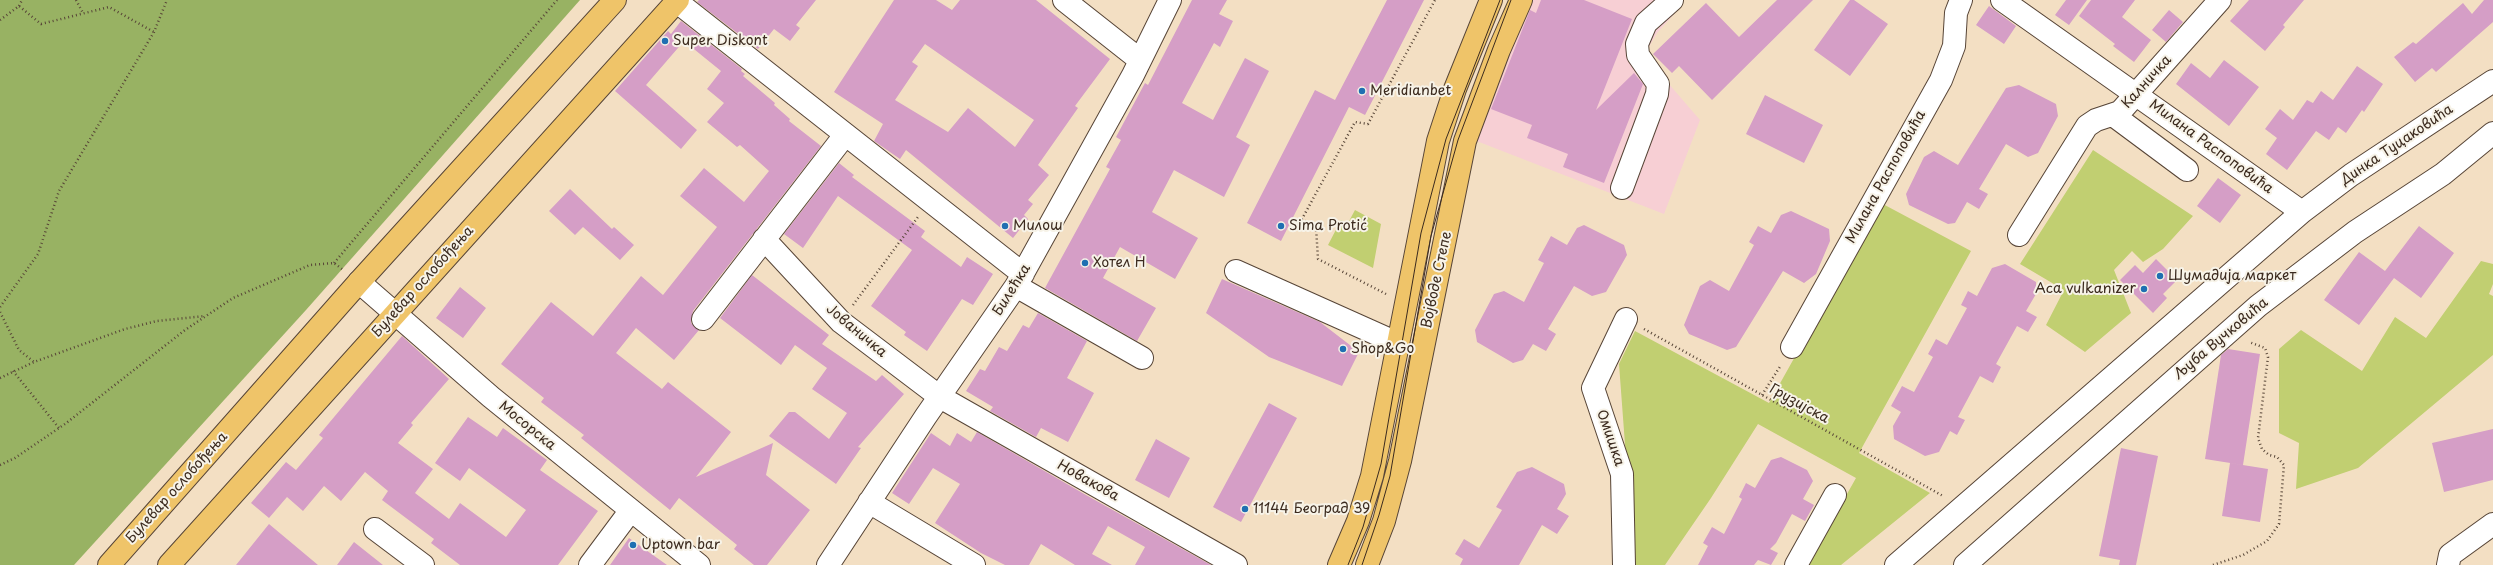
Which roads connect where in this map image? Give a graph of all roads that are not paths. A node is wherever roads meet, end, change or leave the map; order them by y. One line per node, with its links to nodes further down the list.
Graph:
1 (615, 0): 23 (main road, Булевар ослобођења)
2 (1064, 0): 11 (street)
3 (1170, 0): 11 (street, Билећка)
4 (1491, 0): 28 (main road, Војводе Степе)
5 (1520, 0): 47 (main road, Војводе Степе)
6 (1961, 0): 29 (street, Милана Распоповића)
7 (2002, 0): 13 (street, Милана Распоповића)
8 (2220, 0): 13 (street, Калничка)
9 (677, 1): 16 (street); 25 (main road, Булевар ослобођења)
10 (1669, 3): 18 (street)
11 (1140, 60): 24 (street, Билећка)
12 (2493, 81): 19 (street, Динка Туцаковића)
13 (2137, 94): 14 (street, Калничка); 19 (street, Милана Распоповића)
14 (2114, 115): 17 (street); 20 (street, Калничка)
15 (2493, 133): 51 (street, Љуба Вучковића)
16 (845, 135): 21 (street); 24 (street)
17 (2187, 170)
18 (1622, 188)
19 (2302, 212): 50 (street)
20 (2019, 235)
21 (764, 239): 26 (street); 31 (street, Јованичка)
22 (1236, 271): 28 (street)
23 (352, 277): 25 (street, Мосорска); 38 (main road, Булевар ослобођења)
24 (1020, 280): 30 (street); 31 (street, Билећка)
25 (395, 313): 34 (street, Мосорска); 39 (main road, Булевар ослобођења)
26 (703, 319)
27 (1626, 319): 48 (street, Омишка)
28 (1398, 341): 46 (main road, Војводе Степе)
29 (1792, 348)
30 (1142, 358)
31 (940, 397): 33 (street, Билећка); 45 (street, Новакова)
32 (1835, 496): 49 (street)
33 (869, 502): 43 (street, Билећка); 44 (street)
34 (631, 510): 41 (street); 42 (street, Мосорска)
35 (2493, 524): 37 (street)
36 (375, 529): 40 (street)
37 (2449, 560)
38 (109, 565)
39 (169, 565)
40 (423, 565)
41 (590, 565)
42 (699, 565)
43 (828, 565)
44 (974, 565)
45 (1236, 565)
46 (1339, 565)
47 (1367, 565)
48 (1624, 565)
49 (1796, 565)
50 (1896, 565)
51 (1965, 565)

